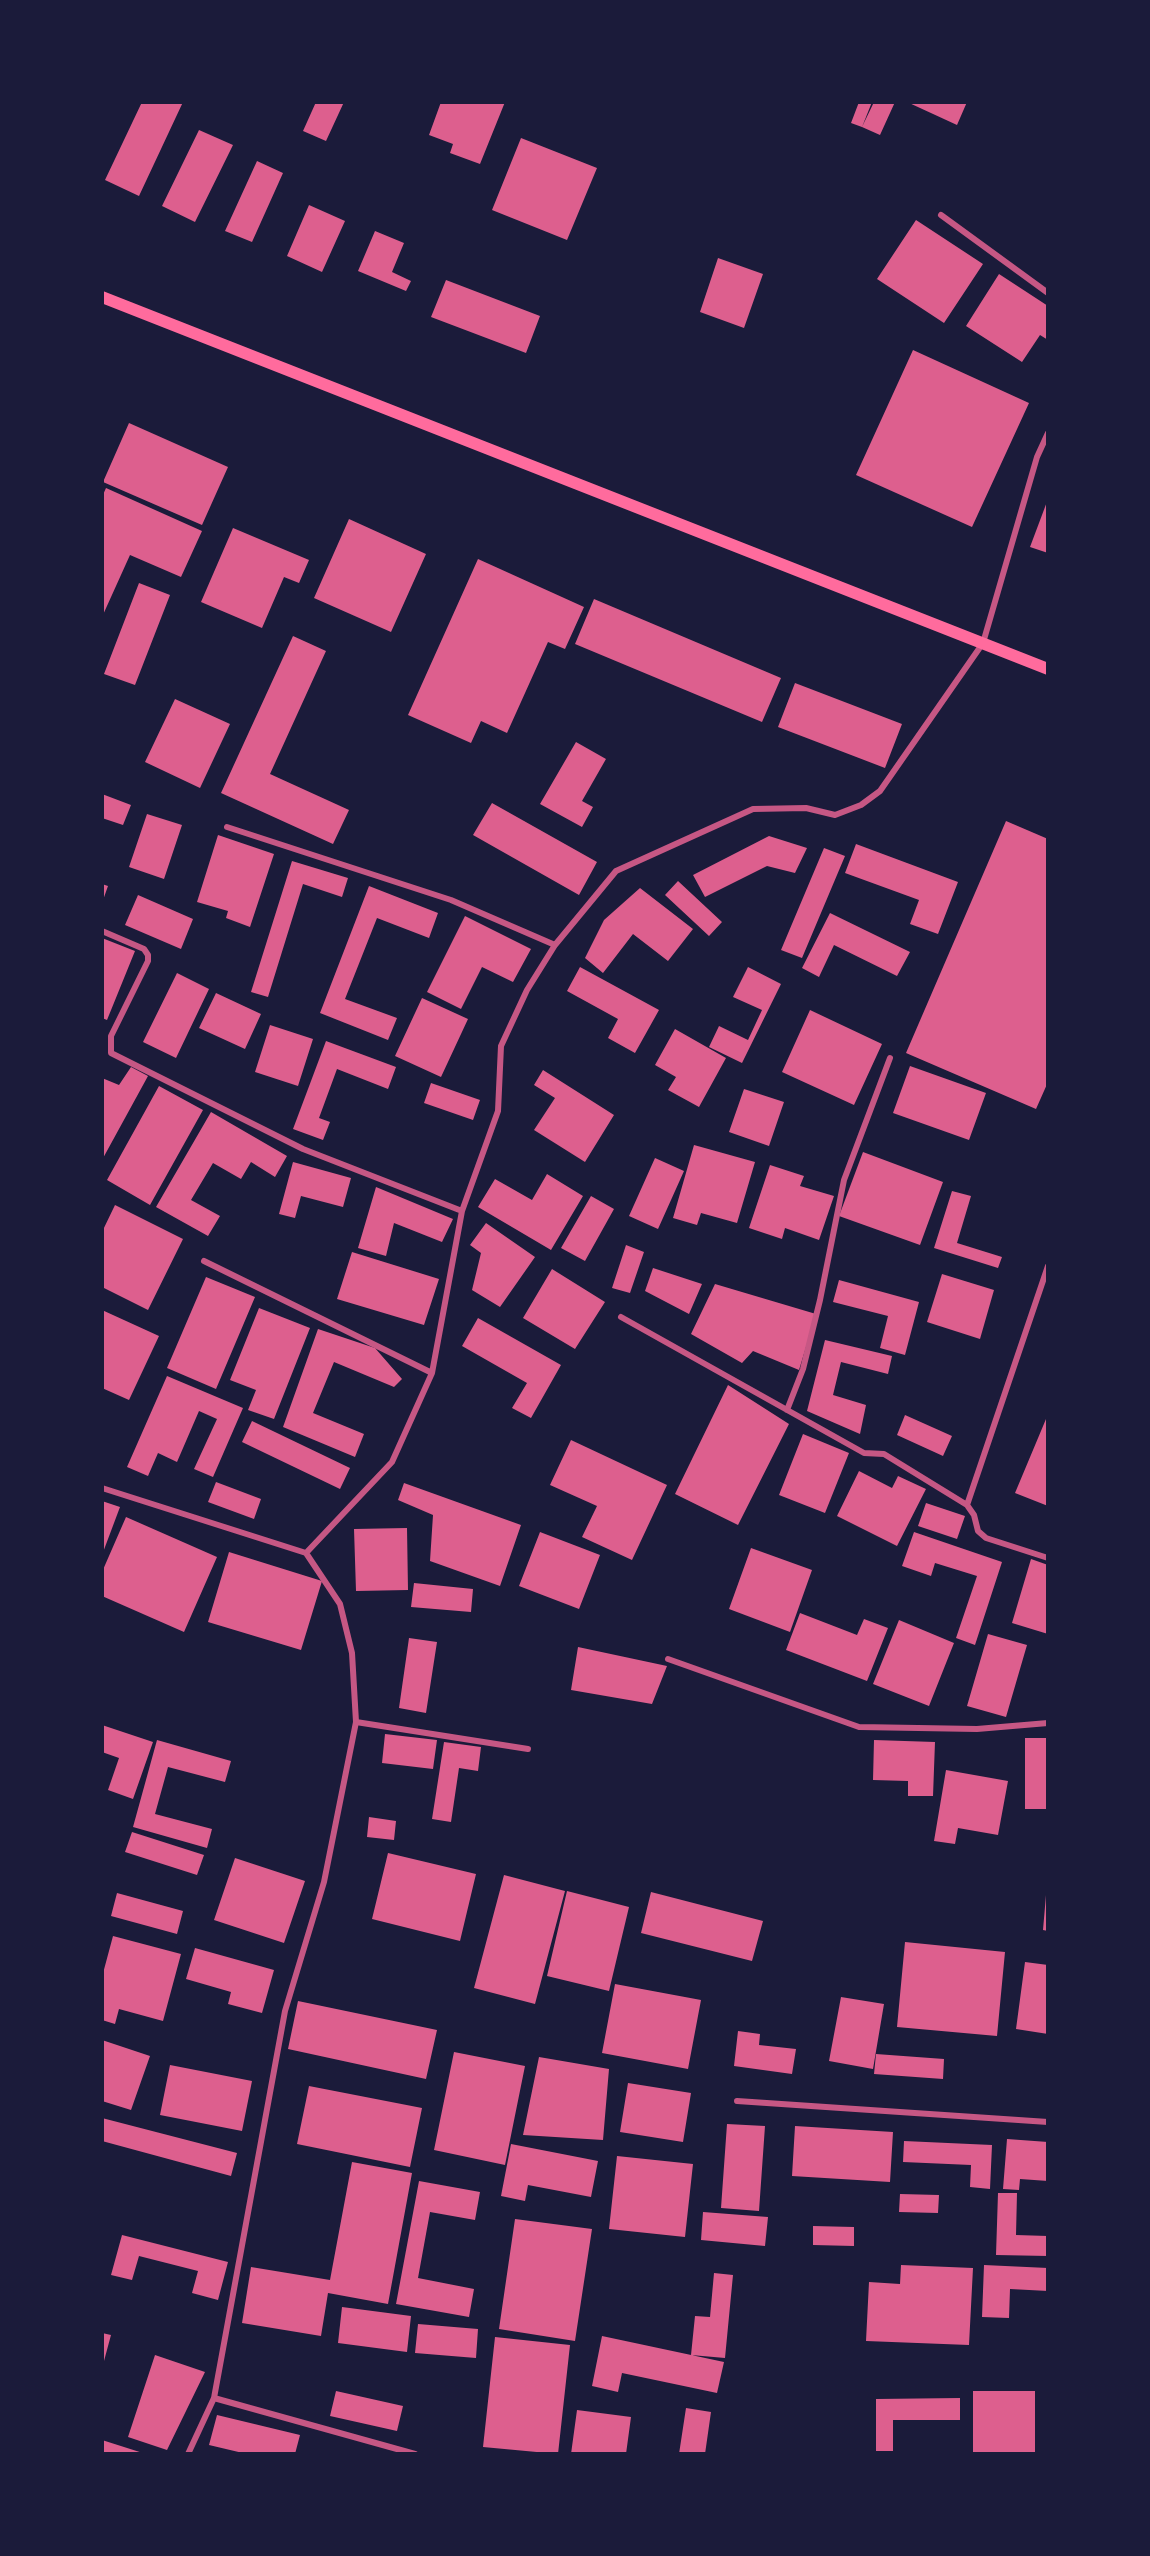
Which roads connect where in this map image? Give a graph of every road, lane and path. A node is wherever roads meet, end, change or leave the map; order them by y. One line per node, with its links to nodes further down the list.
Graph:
1 (940, 215): 2 (street)
2 (1048, 293)
3 (102, 297): 5 (main road)
4 (1048, 433): 5 (street)
5 (983, 643): 6 (main road); 9 (street)
6 (1048, 669)
7 (227, 827): 9 (street)
8 (102, 931): 11 (street)
9 (555, 945): 11 (street)
10 (890, 1058): 16 (street)
11 (462, 1211): 15 (street)
12 (204, 1261): 15 (street)
13 (1048, 1266): 18 (street)
14 (621, 1317): 16 (street)
15 (432, 1373): 19 (street)
16 (787, 1410): 18 (street)
17 (102, 1488): 19 (street)
18 (968, 1505): 20 (street)
19 (306, 1553): 22 (street)
20 (1048, 1558)
21 (668, 1659): 23 (street)
22 (356, 1722): 24 (street); 27 (street)
23 (1048, 1724)
24 (528, 1749)
25 (737, 2102): 26 (street)
26 (1048, 2122)
27 (214, 2398): 28 (street); 29 (street)
28 (188, 2454)
29 (415, 2454)

